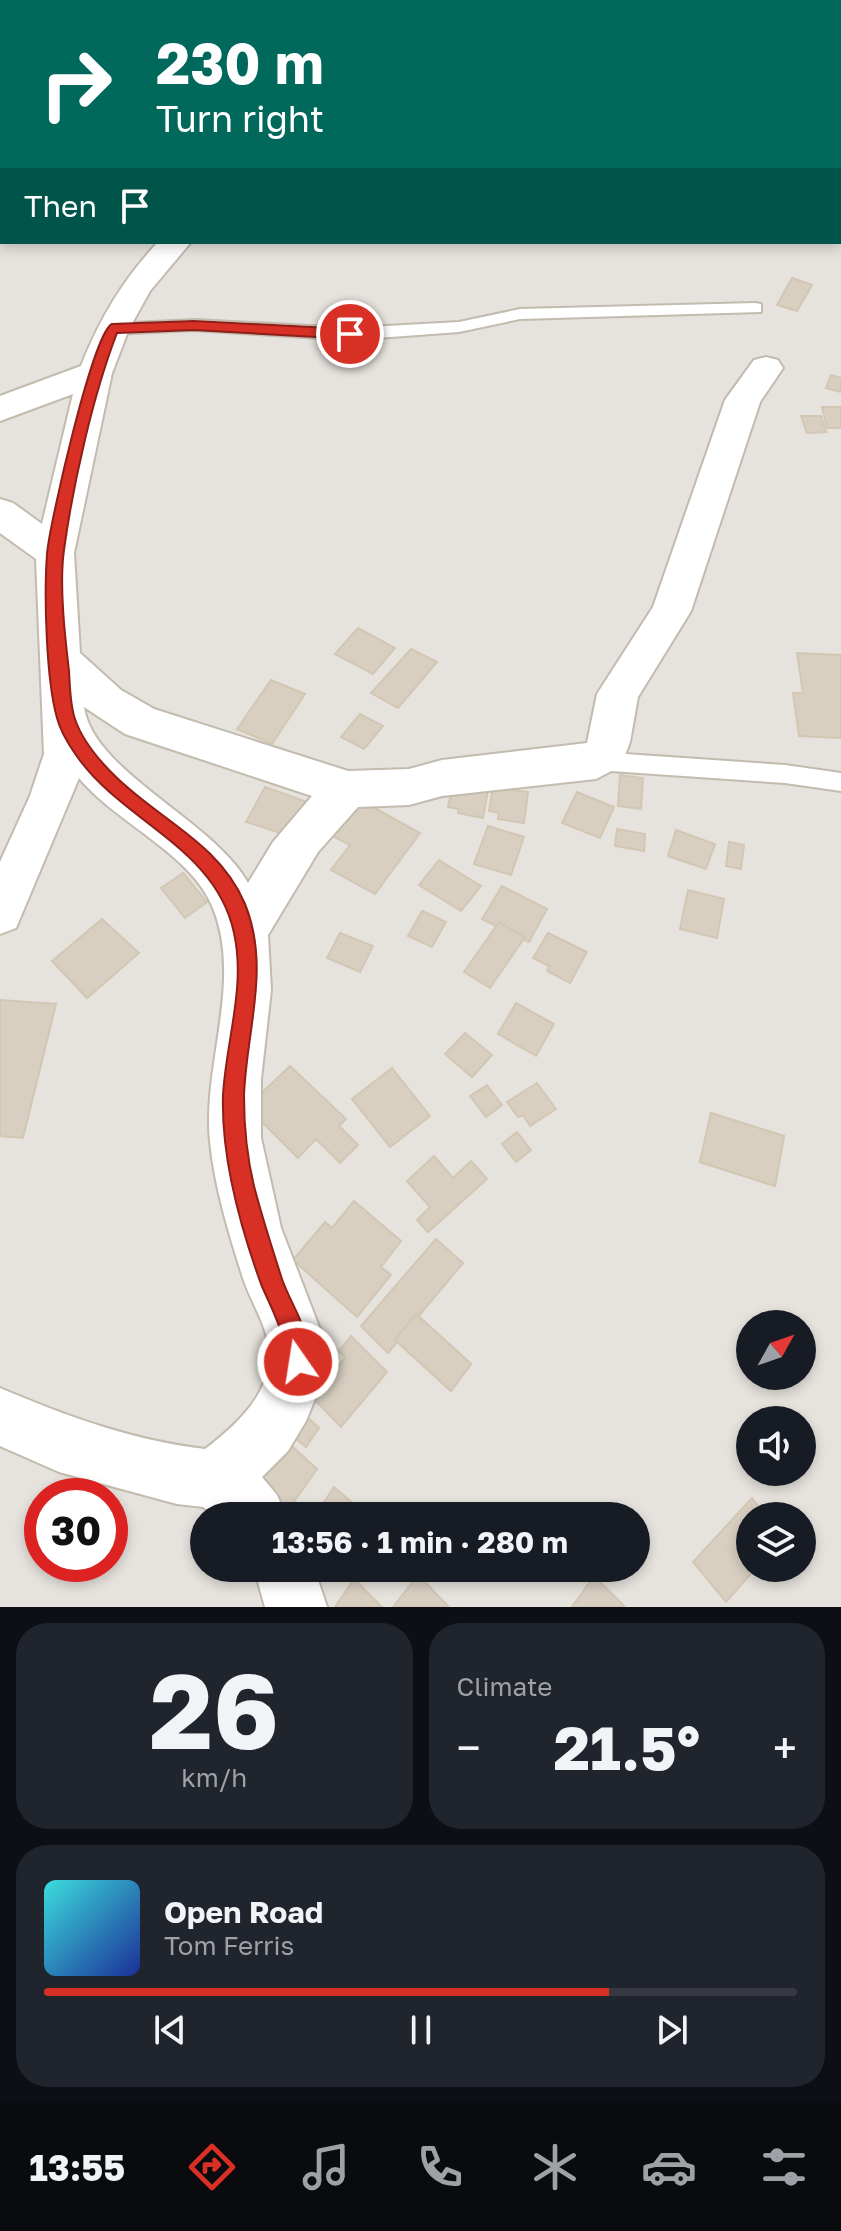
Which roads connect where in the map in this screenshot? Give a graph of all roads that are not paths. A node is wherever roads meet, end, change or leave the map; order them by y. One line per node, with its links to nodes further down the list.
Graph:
1 (173, 244): 3 (street)
2 (755, 308): 3 (lane)
3 (112, 329): 5 (street)
4 (766, 368): 11 (street)
5 (95, 373): 6 (street); 8 (street)
6 (0, 409)
7 (0, 513): 8 (street)
8 (55, 553): 9 (street)
9 (59, 658): 10 (street); 13 (street)
10 (66, 718): 14 (street); 15 (street)
11 (596, 761): 12 (lane); 13 (street)
12 (841, 782)
13 (348, 789): 15 (street)
14 (0, 913)
15 (244, 934): 17 (street)
16 (0, 1417): 17 (street)
17 (213, 1479): 18 (street)
18 (244, 1502)
19 (288, 1582): 20 (street)
20 (296, 1607)

